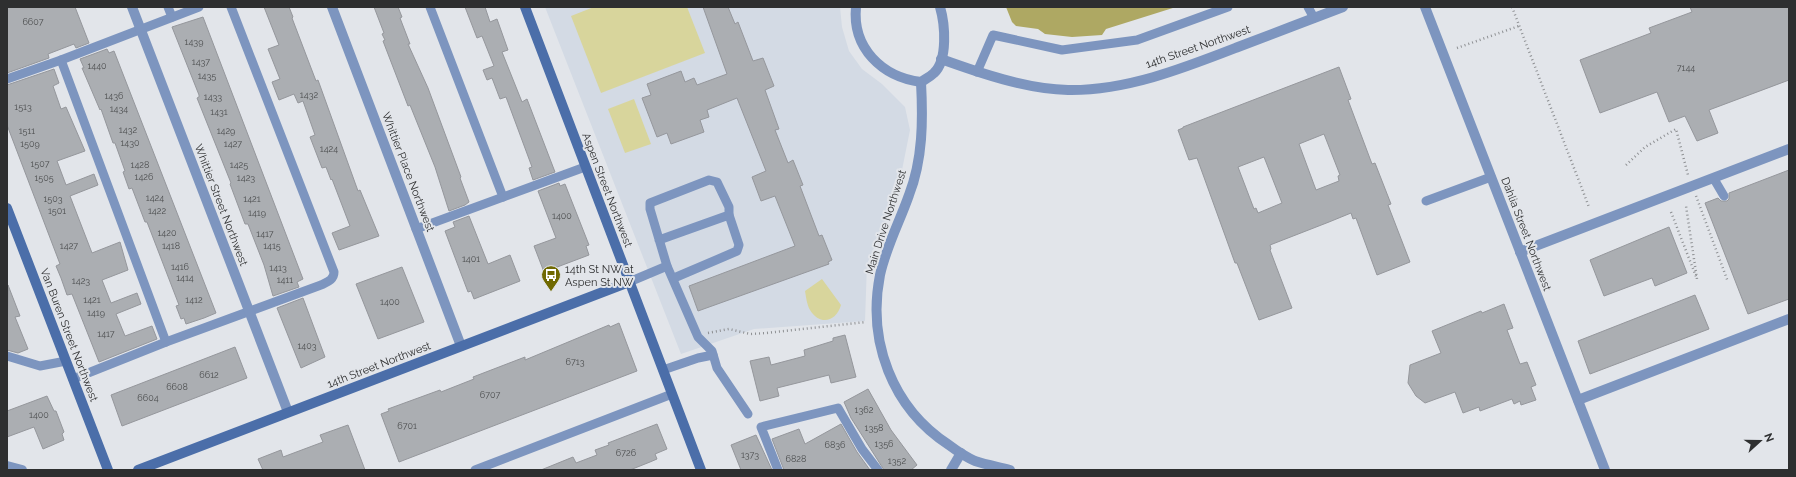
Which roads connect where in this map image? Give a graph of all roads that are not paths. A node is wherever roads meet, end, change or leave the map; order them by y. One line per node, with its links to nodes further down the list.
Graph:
1 (132, 7): 16 (street, Whittier Street Northwest)
2 (168, 7): 14 (lane)
3 (199, 7): 14 (lane)
4 (231, 7): 37 (lane)
5 (332, 7): 31 (street, Whittier Place Northwest)
6 (430, 7): 27 (lane)
7 (525, 7): 23 (street, Aspen Street Northwest)
8 (856, 7): 21 (street)
9 (940, 7): 17 (street)
10 (1228, 7): 19 (lane)
11 (1308, 7): 15 (lane)
12 (1343, 7): 15 (street, 14th Street Northwest)
13 (1425, 7): 24 (street, Dahlia Street Northwest)
14 (172, 17): 16 (lane)
15 (1314, 18): 19 (street, 14th Street Northwest)
16 (141, 30): 18 (lane); 37 (street, Whittier Street Northwest)
17 (941, 59): 19 (street, 14th Street Northwest); 21 (street)
18 (61, 60): 20 (lane); 39 (lane)
19 (977, 72)
20 (7, 79)
21 (921, 82): 50 (street, Main Drive Northwest)
22 (1789, 149): 25 (street)
23 (585, 167): 27 (lane); 36 (street, Aspen Street Northwest)
24 (1491, 177): 28 (lane); 33 (street, Dahlia Street Northwest)
25 (1714, 179): 26 (lane); 33 (street)
26 (1724, 196)
27 (503, 197): 31 (lane)
28 (1426, 201)
29 (7, 208): 43 (street, Van Buren Street Northwest)
30 (729, 215): 32 (lane); 32 (lane); 35 (lane)
31 (416, 229): 40 (street, Whittier Place Northwest)
32 (659, 240): 34 (lane)
33 (1520, 252): 47 (street, Dahlia Street Northwest)
34 (667, 266): 35 (lane); 36 (lane)
35 (674, 278): 41 (lane)
36 (629, 282): 40 (street, 14th Street Northwest); 44 (street, Aspen Street Northwest)
37 (249, 312): 39 (lane); 48 (street, Whittier Street Northwest)
38 (1789, 319): 47 (street)
39 (166, 342): 45 (lane)
40 (461, 346): 48 (street, 14th Street Northwest)
41 (713, 355): 44 (lane); 49 (lane)
42 (7, 356): 43 (lane)
43 (66, 361): 45 (street, Van Buren Street Northwest)
44 (663, 370): 46 (street, Aspen Street Northwest)
45 (73, 379): 53 (street, Van Buren Street Northwest)
46 (672, 394): 55 (lane); 56 (street, Aspen Street Northwest)
47 (1578, 400): 61 (street, Dahlia Street Northwest)
48 (288, 412): 54 (street, 14th Street Northwest)
49 (748, 414)
50 (961, 453): 59 (street); 60 (street, Main Drive Northwest)
51 (7, 466): 52 (street)
52 (22, 470)
53 (108, 470)
54 (138, 470)
55 (475, 470)
56 (701, 470)
57 (778, 470): 58 (lane)
58 (878, 470)
59 (951, 470)
60 (1010, 470)
61 (1605, 470)

